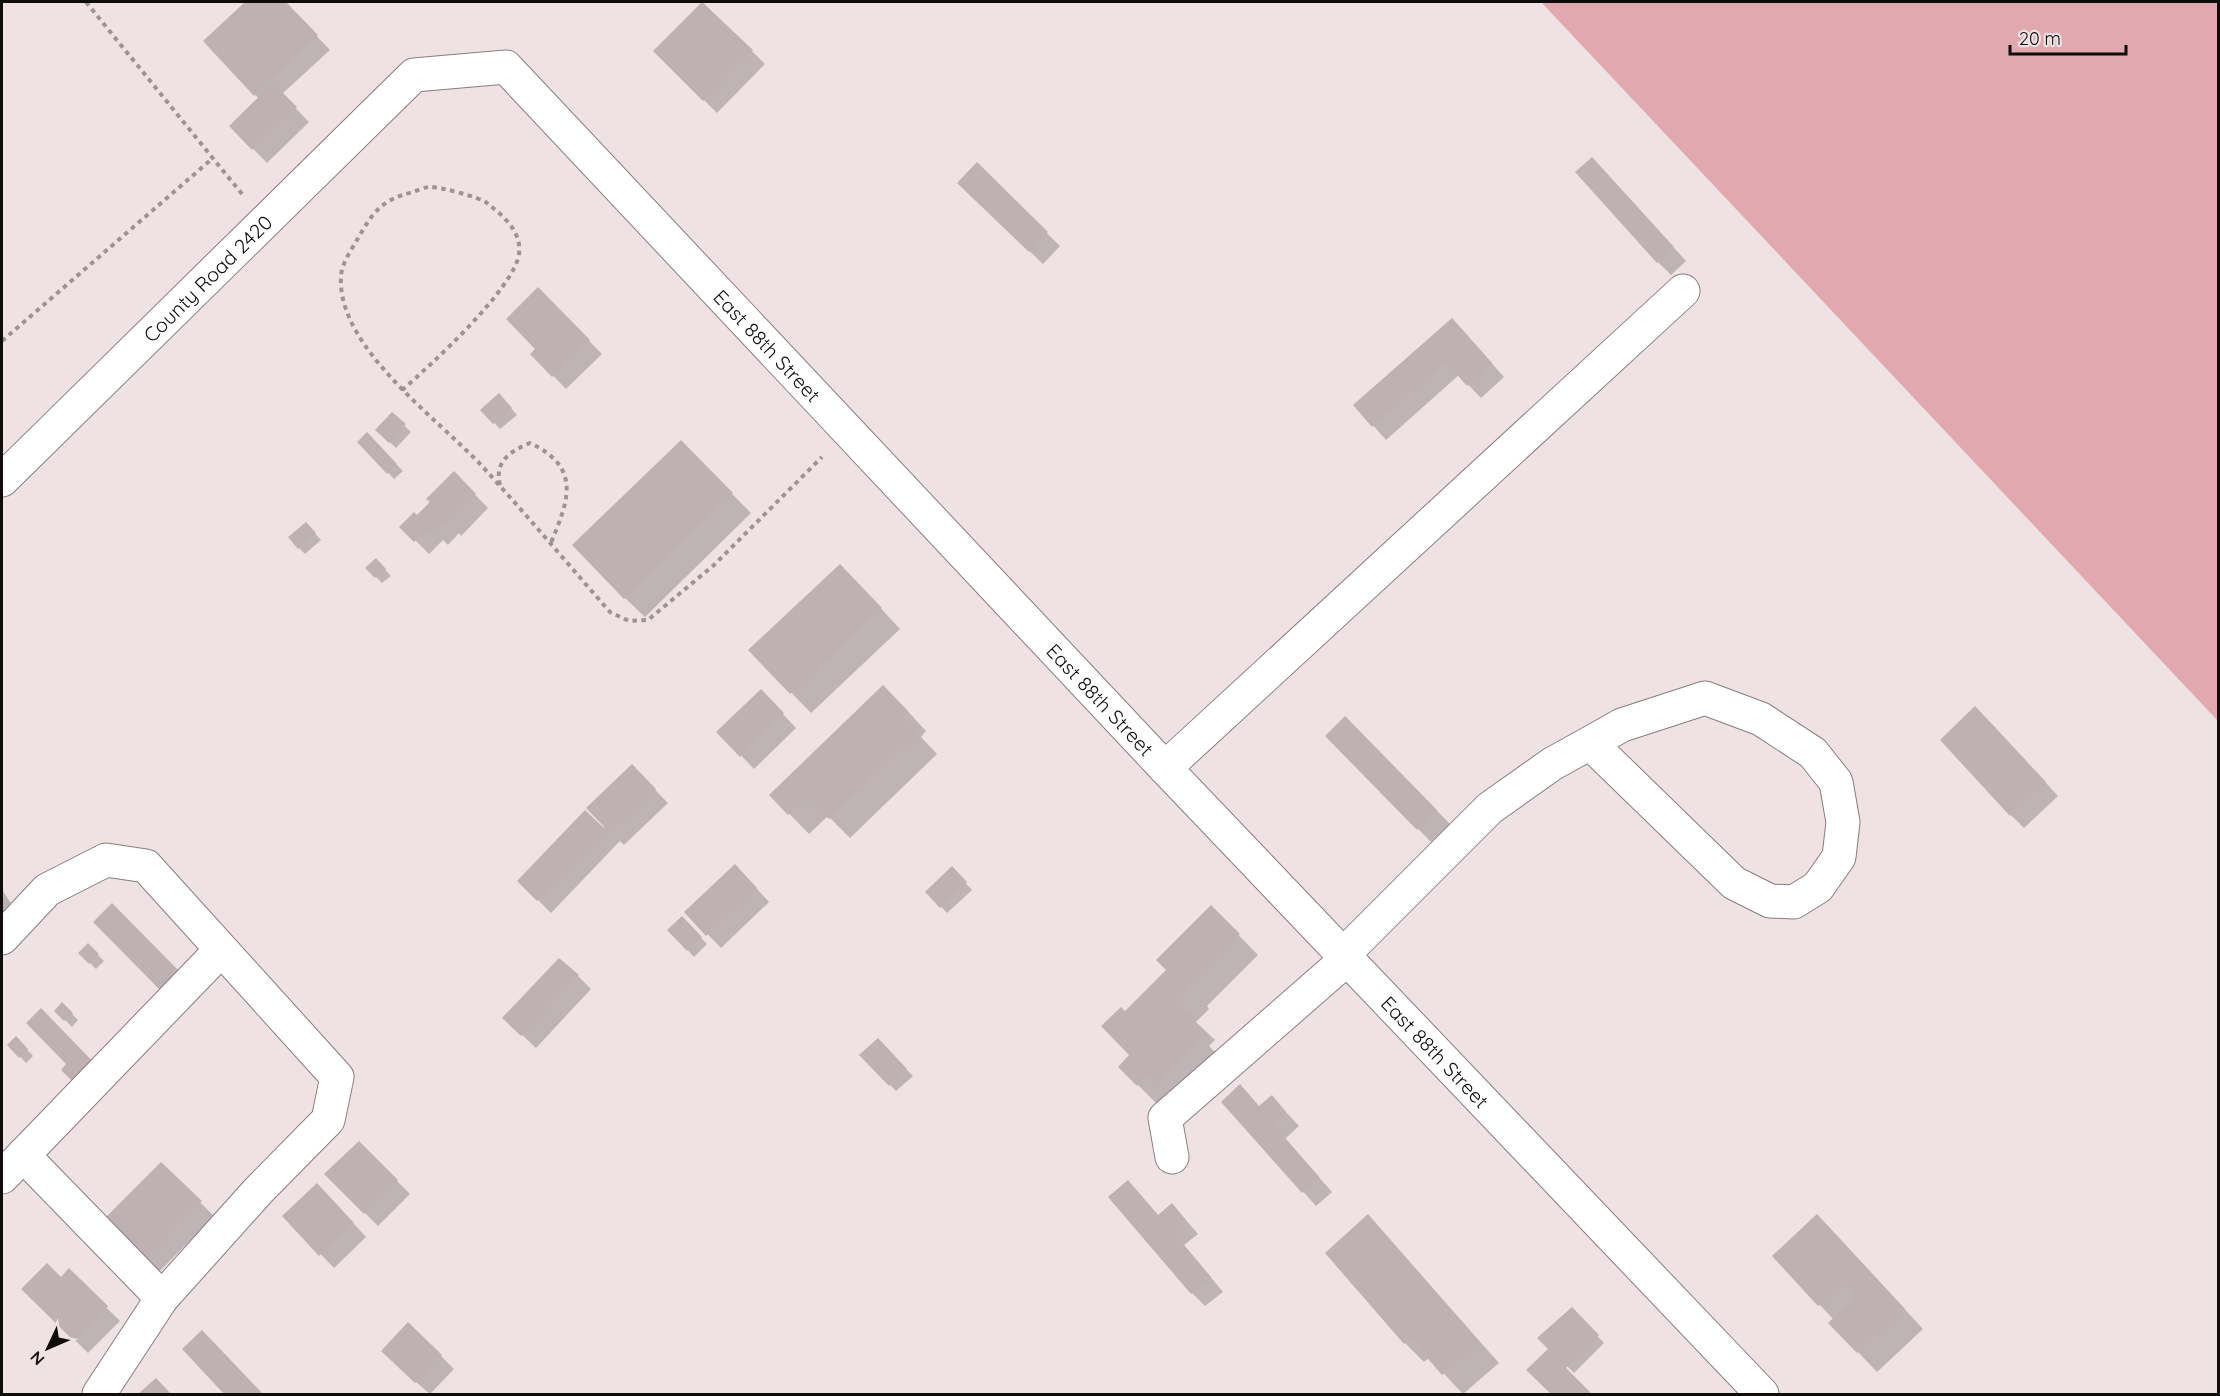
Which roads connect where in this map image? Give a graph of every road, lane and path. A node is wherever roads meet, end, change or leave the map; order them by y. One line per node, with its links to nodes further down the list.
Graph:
1 (86, 2): 3 (path)
2 (414, 75): 4 (street, County Road 2420); 8 (street, East 88th Street)
3 (213, 158): 4 (path); 6 (path)
4 (265, 222): 9 (street, County Road 2420)
5 (1683, 291): 13 (street)
6 (2, 341)
7 (402, 390): 7 (path); 10 (path)
8 (848, 431): 11 (path); 13 (street, East 88th Street)
9 (2, 480)
10 (501, 489): 11 (path); 11 (path)
11 (550, 545)
12 (1590, 743): 12 (street); 16 (street)
13 (1165, 768): 16 (street, East 88th Street)
14 (2, 938): 15 (street)
15 (221, 950): 18 (street); 19 (street)
16 (1345, 957): 17 (street); 21 (street, East 88th Street)
17 (1172, 1157)
18 (12, 1166): 19 (street)
19 (162, 1298): 20 (street)
20 (99, 1395)
21 (1762, 1395)

